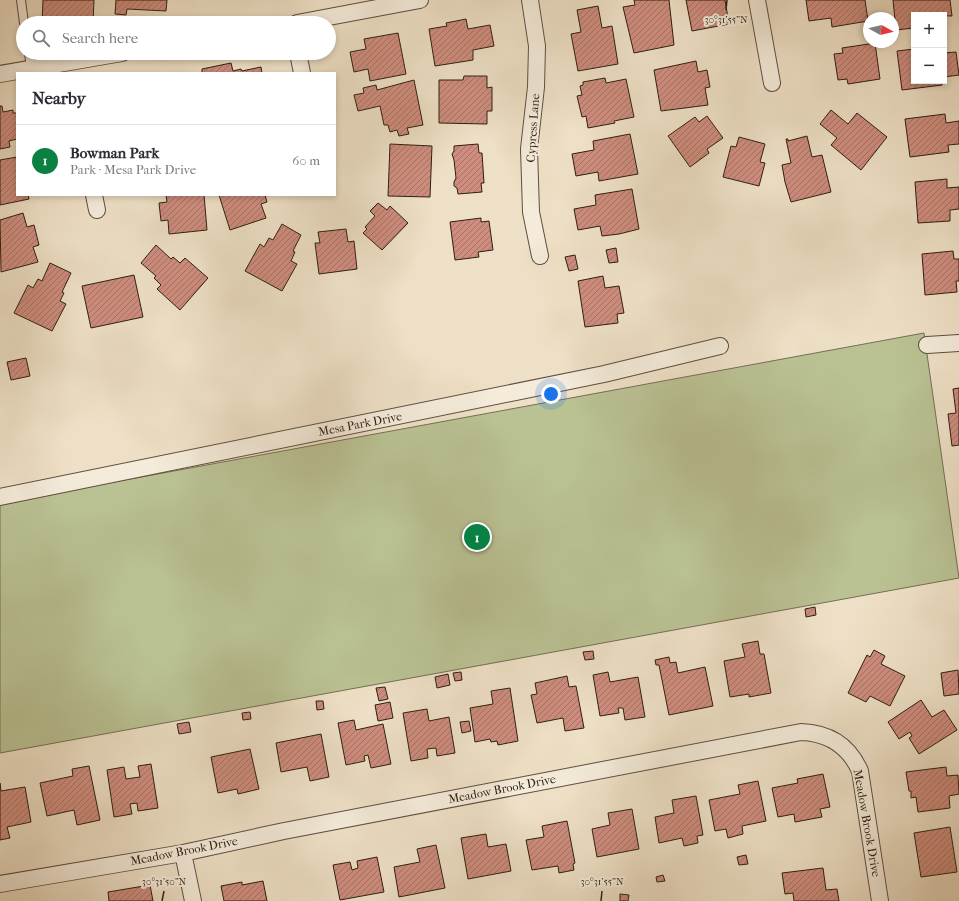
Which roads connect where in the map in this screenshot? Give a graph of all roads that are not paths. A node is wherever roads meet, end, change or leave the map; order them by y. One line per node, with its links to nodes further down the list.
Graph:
1 (21, 0): 5 (lane)
2 (420, 0): 6 (street)
3 (530, 0): 15 (street, Cypress Lane)
4 (758, 0): 14 (street)
5 (23, 16)
6 (334, 16)
7 (30, 60): 11 (lane)
8 (97, 60): 10 (street)
9 (299, 60): 12 (street)
10 (68, 68): 11 (street)
11 (31, 69): 13 (street)
12 (302, 72)
13 (0, 74)
14 (772, 83)
15 (540, 256)
16 (959, 342): 17 (street)
17 (927, 345)
18 (720, 346): 19 (street, Mesa Park Drive)
19 (0, 497)
20 (183, 852): 21 (street, Meadow Brook Drive); 22 (street); 23 (street, Meadow Brook Drive)
21 (0, 884)
22 (193, 901)
23 (880, 901)

